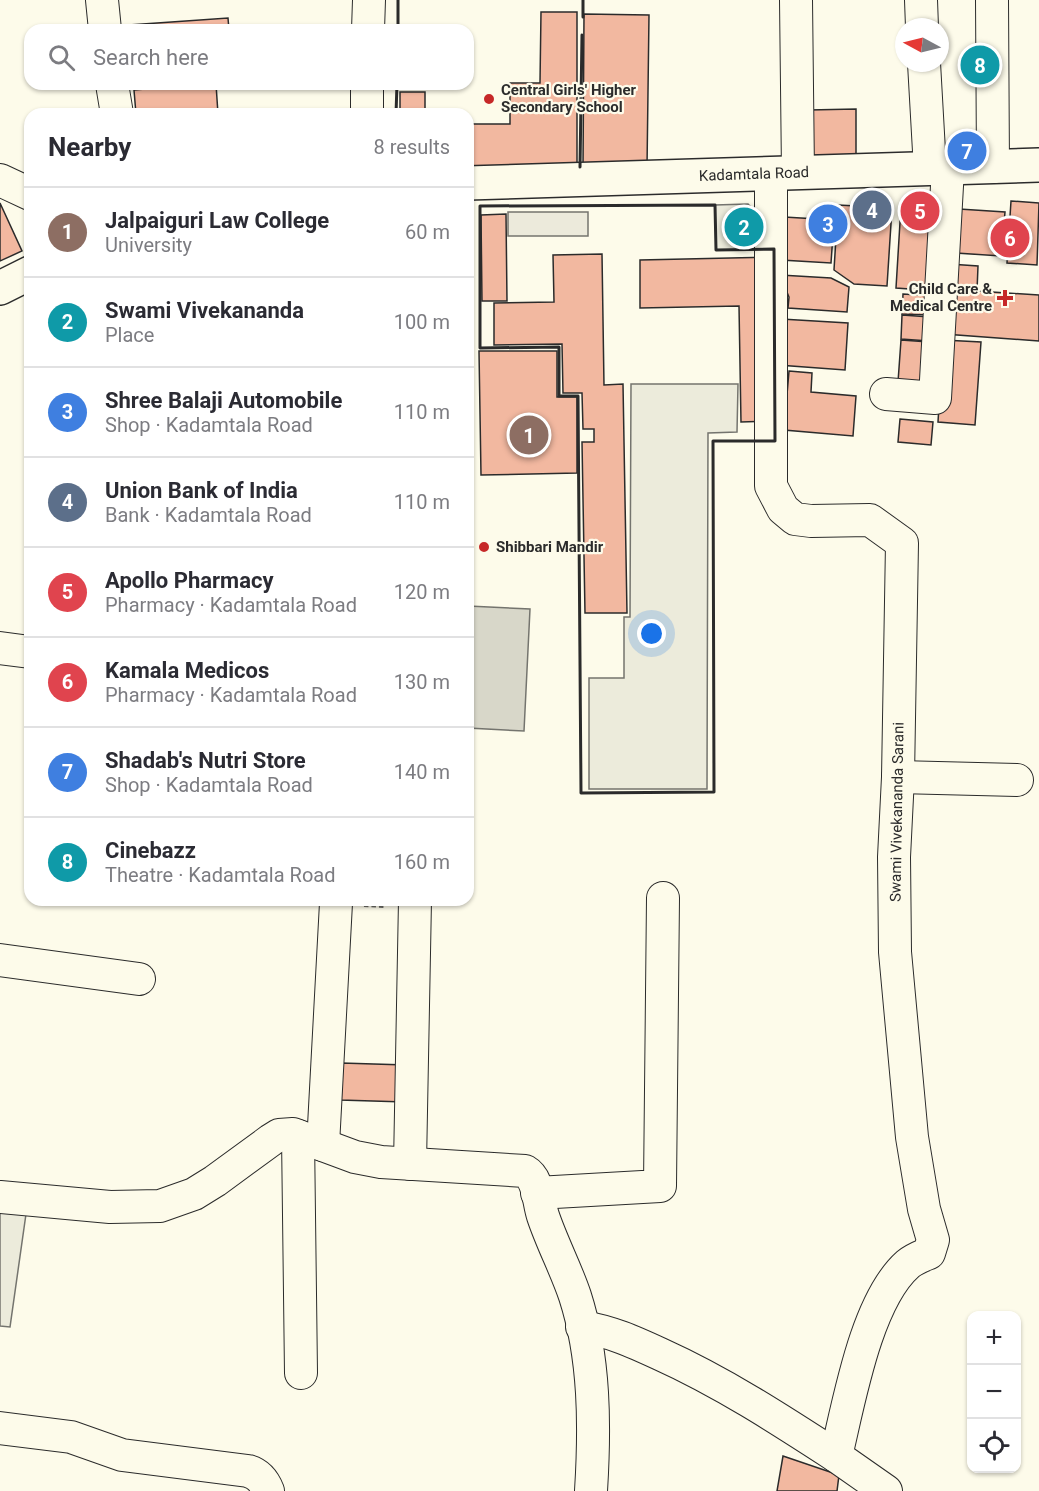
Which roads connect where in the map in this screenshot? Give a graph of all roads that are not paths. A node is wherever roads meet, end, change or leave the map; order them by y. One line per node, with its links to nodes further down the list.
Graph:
1 (102, 0): 7 (street)
2 (369, 0): 8 (street)
3 (796, 0): 17 (street)
4 (921, 0): 6 (street)
5 (992, 0): 15 (street)
6 (922, 18)
7 (104, 24)
8 (368, 24)
9 (925, 72): 16 (street)
10 (112, 90): 12 (street)
11 (367, 90): 13 (street)
12 (116, 108)
13 (366, 108)
14 (1039, 165): 15 (main road, Kadamtala Road)
15 (993, 167): 16 (main road, Kadamtala Road)
16 (939, 169): 17 (main road, Kadamtala Road); 23 (street)
17 (784, 173): 19 (main road, Kadamtala Road); 26 (street, Swami Vivekananda Sarani)
18 (0, 180): 20 (street)
19 (474, 183)
20 (24, 191)
21 (24, 276): 22 (main road)
22 (0, 288)
23 (886, 394)
24 (0, 648): 25 (street)
25 (24, 651)
26 (898, 777): 27 (street); 40 (street, Swami Vivekananda Sarani)
27 (1017, 780)
28 (663, 898): 35 (street)
29 (336, 906): 33 (street)
30 (415, 906): 34 (street)
31 (0, 960): 32 (street)
32 (140, 979)
33 (311, 1141): 34 (street); 36 (street); 38 (street)
34 (410, 1164): 35 (street)
35 (537, 1193): 37 (street)
36 (0, 1197)
37 (582, 1327): 40 (street); 42 (street)
38 (301, 1373)
39 (0, 1428): 41 (street)
40 (836, 1456): 43 (street)
41 (268, 1491)
42 (591, 1491)
43 (886, 1491)

